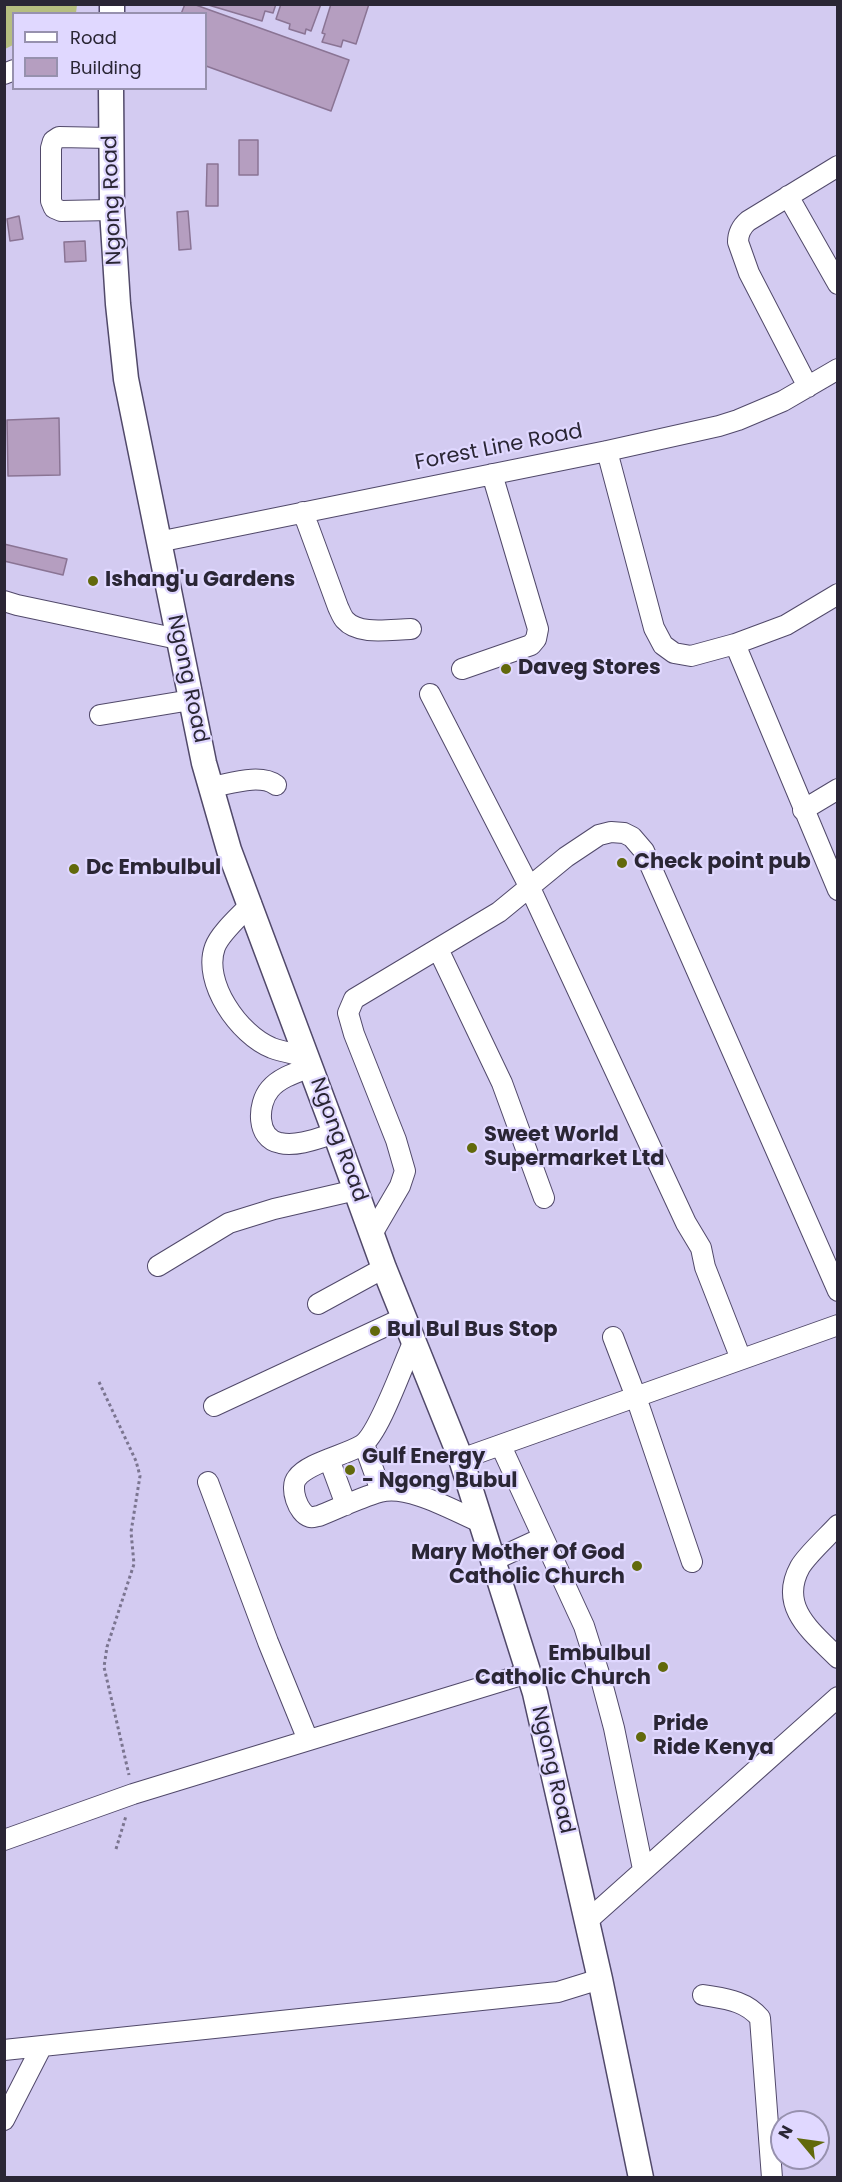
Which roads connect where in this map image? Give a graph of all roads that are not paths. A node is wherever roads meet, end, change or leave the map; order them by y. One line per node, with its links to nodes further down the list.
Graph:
1 (111, 90): 2 (main road, Ngong Road)
2 (110, 138): 5 (main road, Ngong Road); 5 (street)
3 (837, 166): 4 (street)
4 (788, 196): 6 (street); 8 (street)
5 (112, 210): 12 (main road, Ngong Road)
6 (837, 284)
7 (837, 369): 8 (street, Forest Line Road)
8 (808, 387): 9 (street, Forest Line Road)
9 (607, 451): 10 (street, Forest Line Road); 17 (street)
10 (492, 474): 11 (street, Forest Line Road); 18 (street)
11 (303, 512): 12 (street, Forest Line Road); 15 (street)
12 (158, 542): 16 (main road, Ngong Road)
13 (837, 594): 17 (street)
14 (4, 601): 16 (street)
15 (411, 629)
16 (178, 639): 20 (main road, Ngong Road)
17 (735, 644): 25 (street)
18 (462, 669)
19 (430, 694): 26 (street)
20 (190, 700): 21 (street); 23 (main road, Ngong Road)
21 (100, 715)
22 (276, 785): 23 (street)
23 (211, 787): 28 (main road, Ngong Road)
24 (837, 789): 25 (street)
25 (803, 810): 27 (street)
26 (530, 888): 29 (street); 37 (street); 43 (street)
27 (837, 890)
28 (251, 904): 30 (main road, Ngong Road); 30 (street)
29 (438, 949): 33 (street); 34 (street)
30 (309, 1062): 31 (main road, Ngong Road); 31 (street)
31 (336, 1133): 32 (main road, Ngong Road)
32 (357, 1190): 34 (main road, Ngong Road); 35 (street)
33 (544, 1198)
34 (372, 1234): 36 (main road, Ngong Road)
35 (158, 1266)
36 (384, 1268): 38 (street); 39 (main road, Ngong Road)
37 (837, 1291)
38 (318, 1304)
39 (403, 1318): 42 (main road, Ngong Road); 45 (street)
40 (837, 1325): 43 (street)
41 (613, 1337): 44 (street)
42 (413, 1343): 46 (street); 48 (main road, Ngong Road)
43 (741, 1359): 44 (street)
44 (636, 1397): 47 (street); 57 (street)
45 (214, 1406)
46 (364, 1444): 49 (street); 51 (street)
47 (501, 1446): 48 (street); 55 (street)
48 (461, 1459): 53 (main road, Ngong Road)
49 (329, 1460): 52 (street); 52 (street)
50 (208, 1482): 61 (street)
51 (381, 1491): 52 (street); 53 (street)
52 (346, 1505)
53 (480, 1522): 56 (main road, Ngong Road)
54 (837, 1525): 58 (street)
55 (542, 1538): 56 (street); 63 (street)
56 (492, 1560): 59 (main road, Ngong Road)
57 (692, 1562)
58 (837, 1658)
59 (528, 1673): 61 (street); 64 (main road, Ngong Road)
60 (837, 1697): 63 (street)
61 (308, 1740): 62 (street)
62 (4, 1840)
63 (643, 1869): 64 (street)
64 (587, 1921): 65 (main road, Ngong Road)
65 (600, 1979): 67 (street); 70 (main road, Ngong Road)
66 (703, 1995): 71 (street)
67 (42, 2046): 68 (street); 69 (street)
68 (4, 2050)
69 (4, 2120)
70 (641, 2178)
71 (772, 2178)

